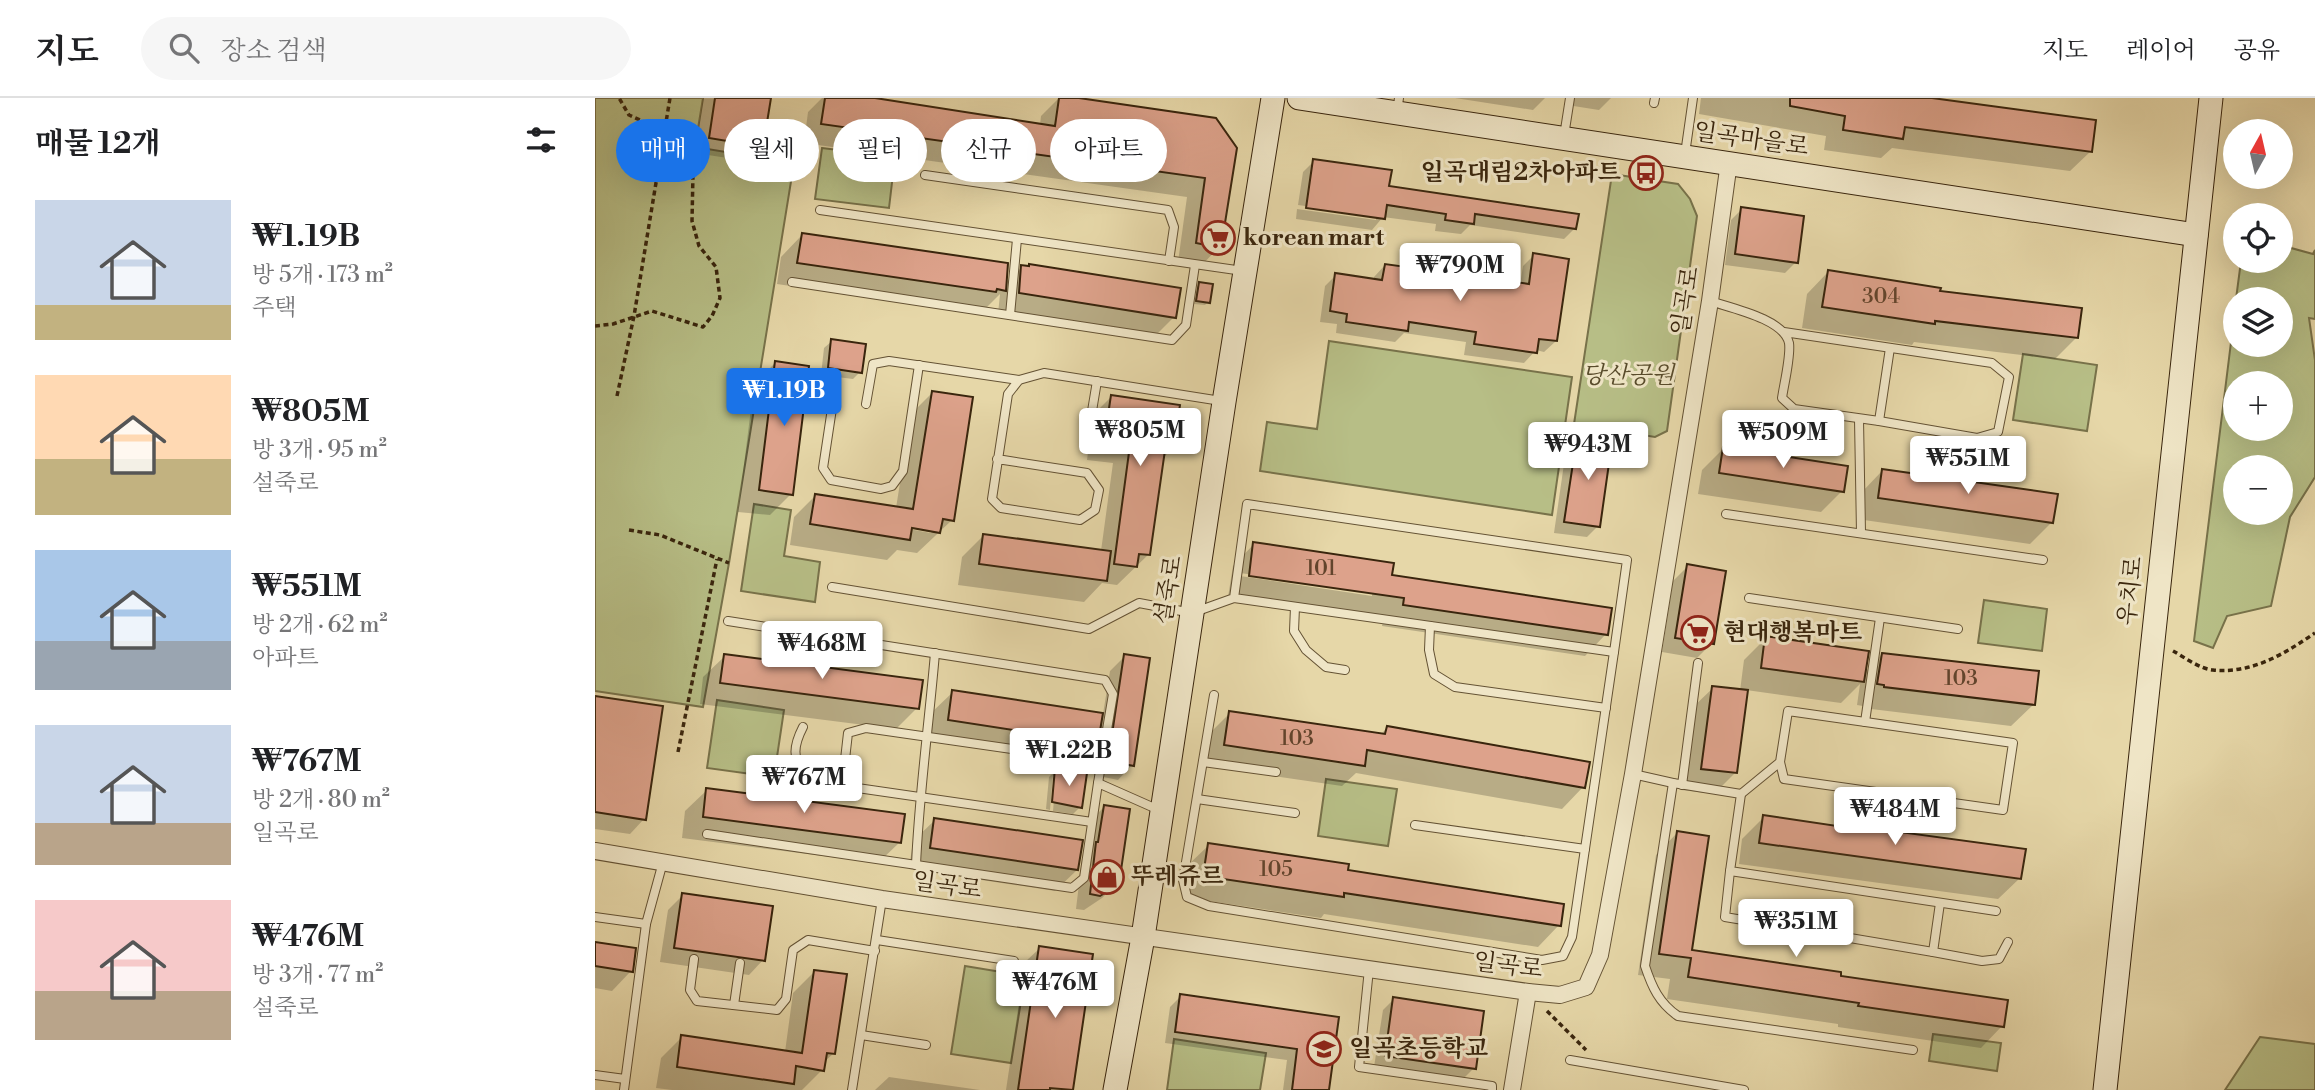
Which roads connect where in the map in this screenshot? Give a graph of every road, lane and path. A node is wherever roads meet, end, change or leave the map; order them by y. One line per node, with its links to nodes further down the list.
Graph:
1 (619, 98): 9 (path)
2 (670, 98): 10 (path)
3 (1273, 98): 22 (main road, 설죽로)
4 (1299, 98): 8 (main road, 일곡마을로)
5 (1570, 98): 11 (lane)
6 (1693, 98): 12 (lane)
7 (2211, 98): 18 (main road, 우치로)
8 (1398, 105): 11 (main road, 일곡마을로)
9 (638, 119)
10 (666, 119)
11 (1564, 139): 12 (main road, 일곡마을로)
12 (1684, 157): 13 (main road, 일곡마을로)
13 (1729, 162): 18 (main road, 일곡마을로); 24 (street, 일곡로)
14 (927, 175): 20 (lane)
15 (656, 182): 25 (path)
16 (693, 182): 25 (path)
17 (820, 210): 19 (lane)
18 (2196, 235): 57 (main road, 우치로)
19 (1017, 239): 20 (lane); 26 (lane)
20 (1169, 261): 21 (lane)
21 (1195, 265): 22 (lane); 26 (lane)
22 (1245, 271): 35 (main road, 설죽로)
23 (792, 282): 26 (lane)
24 (1710, 301): 28 (lane); 72 (street, 일곡로)
25 (634, 316): 27 (path); 34 (path)
26 (1010, 316)
27 (595, 326)
28 (1784, 332): 29 (lane); 37 (lane)
29 (1890, 348): 38 (lane); 38 (lane)
30 (919, 365): 31 (lane); 33 (lane); 36 (lane)
31 (1019, 380): 32 (lane); 40 (lane)
32 (1097, 381): 35 (lane); 39 (lane)
33 (836, 383)
34 (617, 397)
35 (1224, 402): 51 (main road, 설죽로)
36 (866, 404)
37 (1859, 419): 38 (lane); 43 (lane)
38 (1879, 421)
39 (1089, 435)
40 (997, 459): 40 (lane)
41 (1726, 514): 43 (lane)
42 (629, 530): 44 (path)
43 (1861, 533): 45 (lane)
44 (717, 559): 46 (path); 67 (path)
45 (2043, 560)
46 (729, 563)
47 (832, 587): 51 (lane)
48 (1234, 598): 50 (lane); 51 (lane); 58 (lane)
49 (1749, 598): 52 (lane)
50 (1295, 607): 54 (lane); 61 (lane)
51 (1192, 613): 79 (main road, 설죽로)
52 (1880, 618): 55 (lane); 64 (lane)
53 (729, 621): 59 (lane)
54 (1430, 626): 58 (lane); 63 (lane)
55 (1958, 629)
56 (2315, 633): 57 (path)
57 (2152, 641): 118 (main road, 우치로)
58 (1614, 652): 63 (lane)
59 (935, 653): 66 (lane); 68 (lane)
60 (1698, 663): 74 (lane)
61 (1345, 670)
62 (1214, 695): 69 (lane)
63 (1605, 709): 84 (lane)
64 (1865, 722): 70 (lane); 70 (lane)
65 (803, 727): 75 (lane)
66 (927, 738): 68 (lane); 75 (lane); 77 (lane)
67 (678, 752)
68 (1102, 762): 73 (lane)
69 (1203, 762): 71 (lane); 78 (lane)
70 (1780, 762): 76 (lane)
71 (1276, 772)
72 (1633, 774): 74 (lane); 103 (street, 일곡로)
73 (1098, 783): 79 (lane); 81 (lane)
74 (1677, 784): 76 (lane); 107 (lane)
75 (842, 786): 77 (lane)
76 (1741, 794): 88 (lane)
77 (919, 798): 81 (lane); 87 (lane)
78 (1197, 799): 80 (lane); 84 (lane)
79 (1162, 811): 94 (main road, 설죽로)
80 (1295, 813)
81 (1092, 822): 87 (lane)
82 (1415, 825): 84 (lane)
83 (707, 834): 87 (lane)
84 (1585, 849)
85 (595, 852): 86 (street, 일곡로)
86 (663, 862): 89 (street, 일곡로); 93 (lane)
87 (916, 865)
88 (1730, 871): 90 (lane); 98 (lane)
89 (882, 899): 94 (street, 일곡로); 95 (lane)
90 (1940, 903): 91 (lane); 98 (lane)
91 (1996, 911)
92 (595, 917): 93 (lane)
93 (646, 924): 111 (lane)
94 (1143, 937): 102 (street, 일곡로); 114 (main road, 설죽로)
95 (877, 940): 97 (lane); 100 (lane)
96 (2008, 942): 98 (lane)
97 (875, 951): 104 (lane); 105 (lane)
98 (1933, 952)
99 (694, 959): 104 (lane)
100 (1014, 961)
101 (740, 963): 104 (lane)
102 (1369, 969): 103 (street, 일곡로); 115 (lane)
103 (1528, 992): 109 (path); 116 (street)
104 (734, 1005)
105 (861, 1035): 106 (lane); 113 (lane)
106 (926, 1045)
107 (1913, 1050)
108 (1570, 1060): 109 (lane)
109 (1602, 1066): 117 (lane)
110 (595, 1075): 111 (lane)
111 (625, 1079): 112 (lane)
112 (624, 1090)
113 (852, 1090)
114 (1115, 1090)
115 (1492, 1090)
116 (1512, 1090)
117 (1744, 1090)
118 (2105, 1090)

